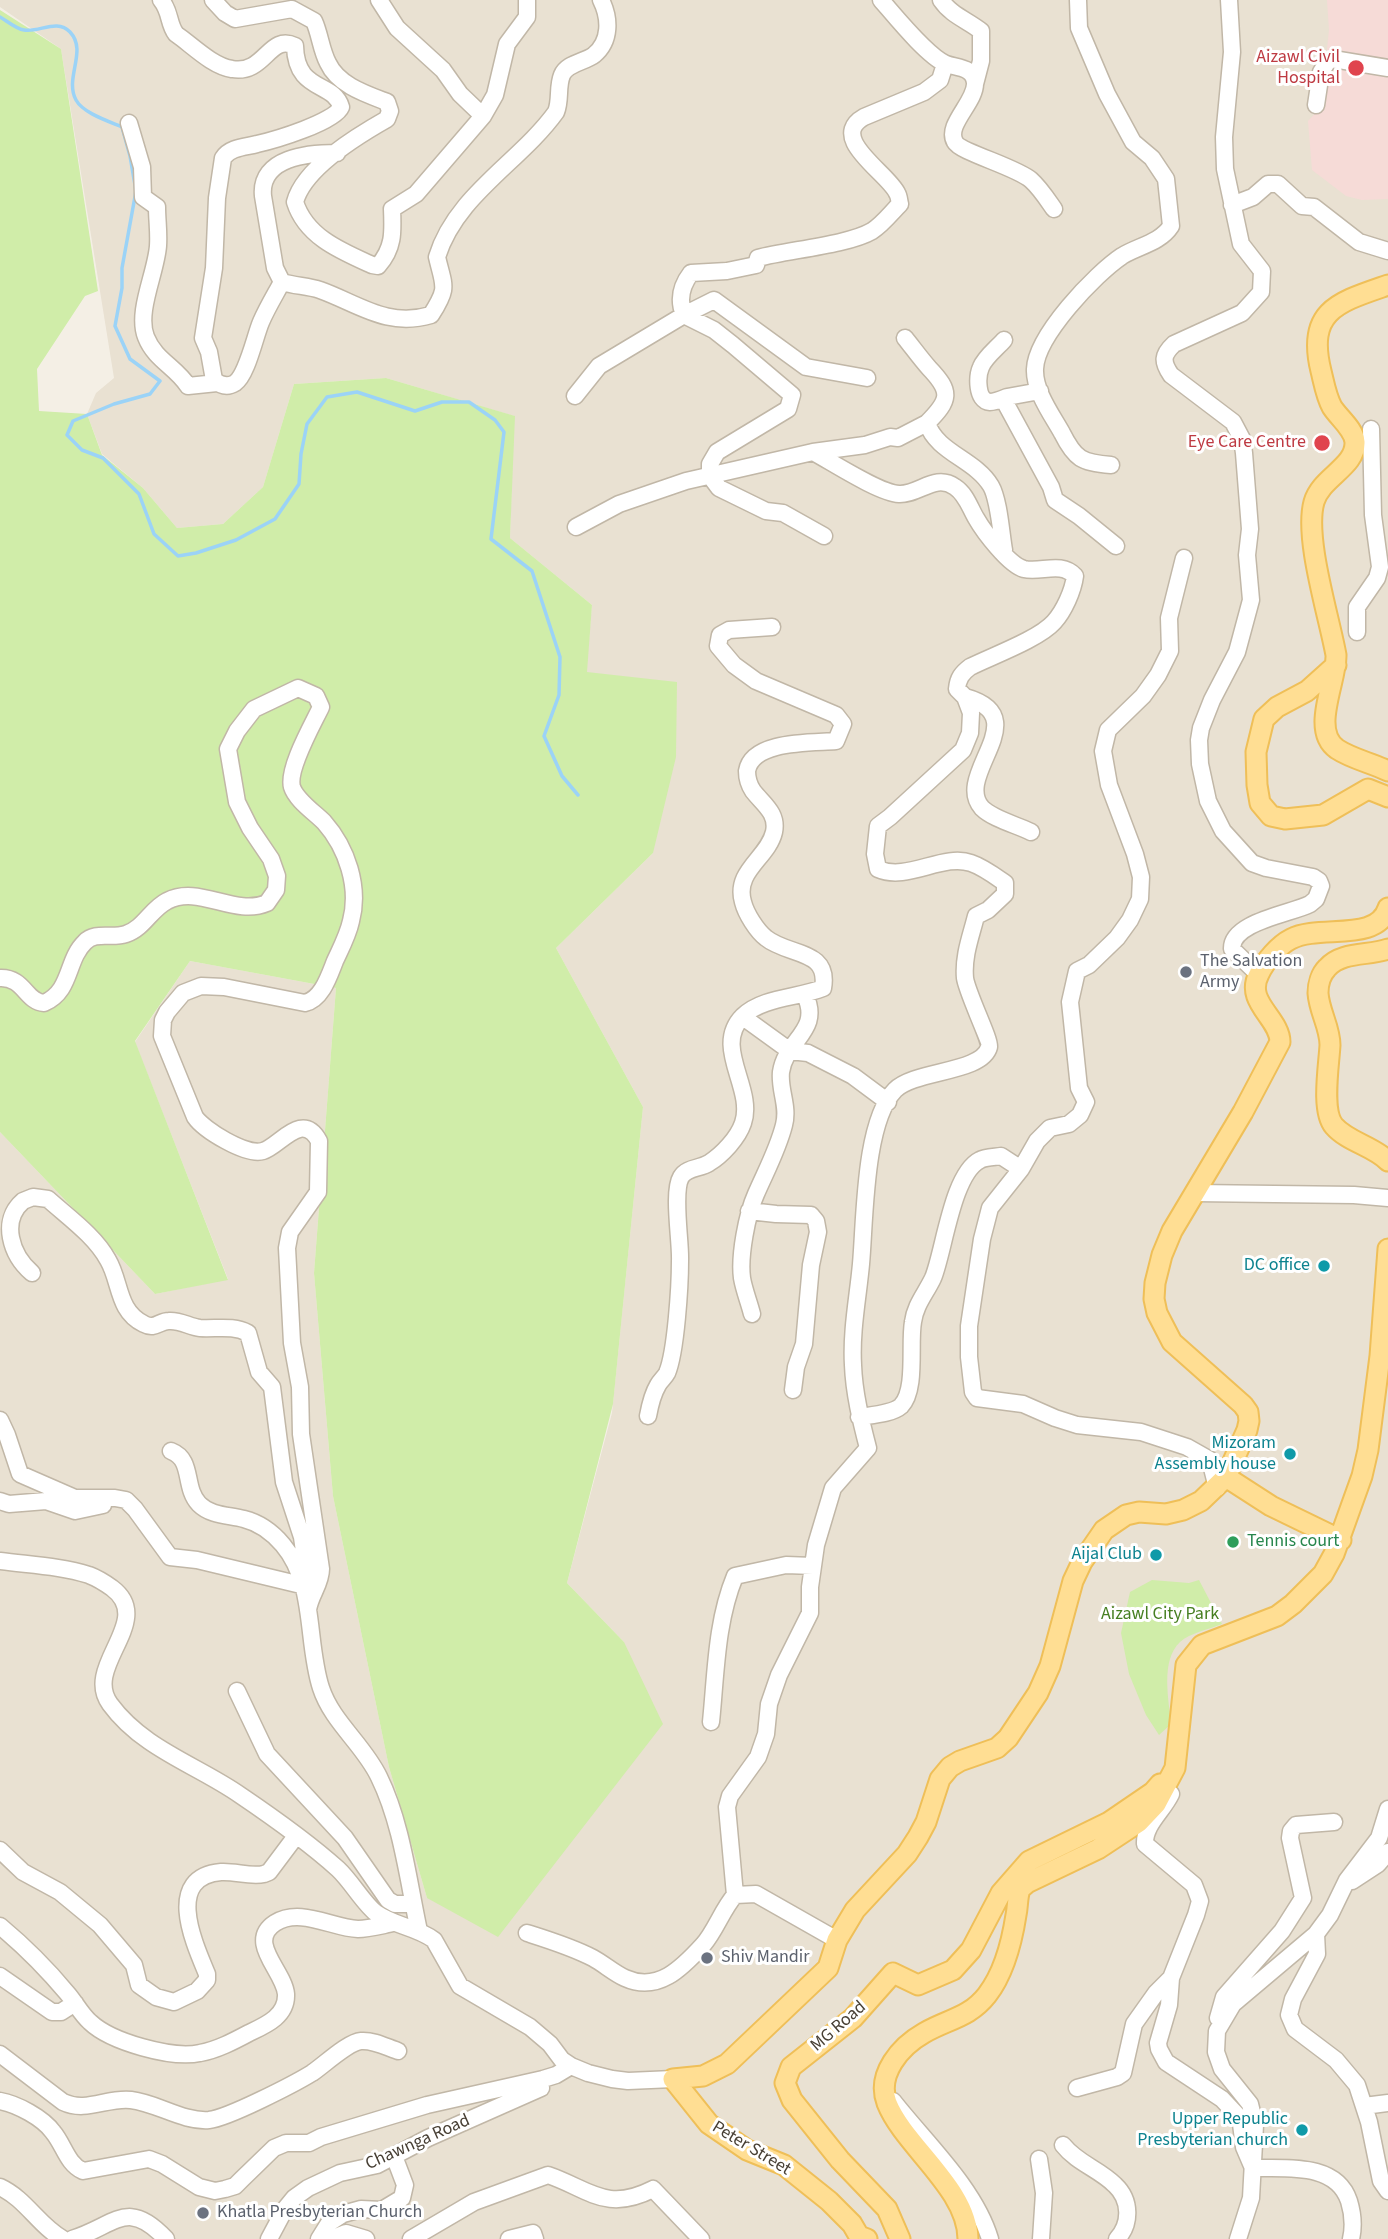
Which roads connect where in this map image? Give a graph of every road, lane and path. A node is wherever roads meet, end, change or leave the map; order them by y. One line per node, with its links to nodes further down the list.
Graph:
1 (161, 0): 26 (street)
2 (213, 0): 16 (street)
3 (379, 0): 14 (street)
4 (527, 0): 14 (street)
5 (601, 0): 20 (street)
6 (881, 0): 10 (street)
7 (941, 0): 12 (street)
8 (1078, 0): 27 (street)
9 (1229, 0): 17 (street)
10 (945, 64): 12 (street); 22 (street)
11 (1388, 68): 13 (street)
12 (975, 84): 18 (street)
13 (1317, 105)
14 (483, 116): 16 (street)
15 (129, 123): 26 (street)
16 (337, 153): 20 (street)
17 (1232, 205): 19 (street); 50 (street)
18 (1054, 209)
19 (1388, 251)
20 (282, 282): 26 (street)
21 (1388, 285): 32 (main road)
22 (684, 315): 25 (street); 28 (street); 35 (street)
23 (905, 338): 30 (street)
24 (1004, 340): 29 (street)
25 (867, 378)
26 (217, 383)
27 (1040, 391): 29 (street); 34 (street)
28 (576, 396)
29 (1007, 397): 38 (street)
30 (926, 423): 33 (street); 39 (street)
31 (1380, 428): 32 (street); 42 (street)
32 (1351, 431): 43 (main road)
33 (813, 452): 35 (street); 39 (street)
34 (1111, 465)
35 (710, 475): 36 (street); 37 (street)
36 (576, 527)
37 (824, 536)
38 (1116, 546)
39 (1006, 556): 44 (street)
40 (1184, 558): 57 (street)
41 (772, 627): 52 (street)
42 (1357, 632)
43 (1336, 665): 45 (main road); 46 (main road)
44 (965, 697): 47 (street); 55 (street)
45 (1388, 771)
46 (1388, 797)
47 (1031, 832)
48 (1388, 908): 50 (main road)
49 (1388, 949): 56 (main road)
50 (1258, 974): 58 (main road)
51 (0, 978): 76 (street)
52 (805, 995): 53 (street); 54 (street)
53 (743, 1017): 54 (street); 66 (street)
54 (790, 1051): 55 (street); 60 (street)
55 (888, 1102): 67 (street)
56 (1388, 1161)
57 (1021, 1169): 67 (street); 70 (street)
58 (1195, 1193): 59 (street); 70 (main road)
59 (1388, 1198)
60 (749, 1211): 64 (street); 65 (street)
61 (1388, 1250): 63 (main road)
62 (32, 1273): 76 (street)
63 (1385, 1310): 73 (main road)
64 (752, 1314)
65 (793, 1390)
66 (648, 1416)
67 (859, 1417): 75 (street)
68 (0, 1420): 71 (street)
69 (171, 1451): 76 (street)
70 (1222, 1482): 73 (main road); 93 (main road)
71 (126, 1500): 72 (street); 76 (street)
72 (0, 1501)
73 (1341, 1540): 79 (main road)
74 (0, 1561): 82 (street)
75 (813, 1566): 78 (street); 86 (street)
76 (309, 1586): 87 (street)
77 (237, 1690): 87 (street)
78 (711, 1722)
79 (1175, 1768): 95 (street); 104 (main road); 126 (main road, MG Road)
80 (1388, 1809): 85 (street)
81 (1334, 1822): 97 (street)
82 (296, 1836): 83 (street); 88 (street)
83 (0, 1850)
84 (1388, 1852): 85 (street)
85 (1344, 1885): 92 (street)
86 (735, 1895): 91 (street); 93 (street)
87 (413, 1905): 90 (street)
88 (394, 1923): 90 (street); 96 (street)
89 (0, 1926): 96 (street)
90 (419, 1931): 100 (street)
91 (527, 1933)
92 (1315, 1934): 97 (street); 107 (street)
93 (836, 1940): 102 (main road)
94 (0, 1976): 96 (street)
95 (1171, 1979): 103 (street); 111 (street)
96 (75, 2003)
97 (1217, 2031): 111 (street)
98 (398, 2051): 99 (street)
99 (0, 2054)
100 (571, 2066): 101 (street); 105 (street)
101 (588, 2073): 102 (street); 109 (street, Chawnga Road)
102 (673, 2079): 125 (main road, Peter Street)
103 (1077, 2088)
104 (885, 2091): 127 (main road); 128 (street)
105 (0, 2101)
106 (1388, 2103): 107 (street)
107 (1364, 2106): 113 (street)
108 (1063, 2145): 130 (street)
109 (394, 2157): 117 (street, Chawnga Road); 118 (street)
110 (1039, 2160): 129 (street)
111 (1253, 2168): 131 (street); 132 (street)
112 (0, 2187): 114 (street)
113 (1388, 2191)
114 (63, 2239)
115 (72, 2239): 116 (street)
116 (166, 2239)
117 (269, 2239)
118 (319, 2239)
119 (331, 2239): 120 (street)
120 (366, 2239)
121 (411, 2239): 124 (street)
122 (509, 2239): 123 (street)
123 (535, 2239)
124 (701, 2239)
125 (867, 2239)
126 (900, 2239)
127 (968, 2239)
128 (990, 2239)
129 (1041, 2239)
130 (1117, 2239)
131 (1238, 2239)
132 (1351, 2239)

